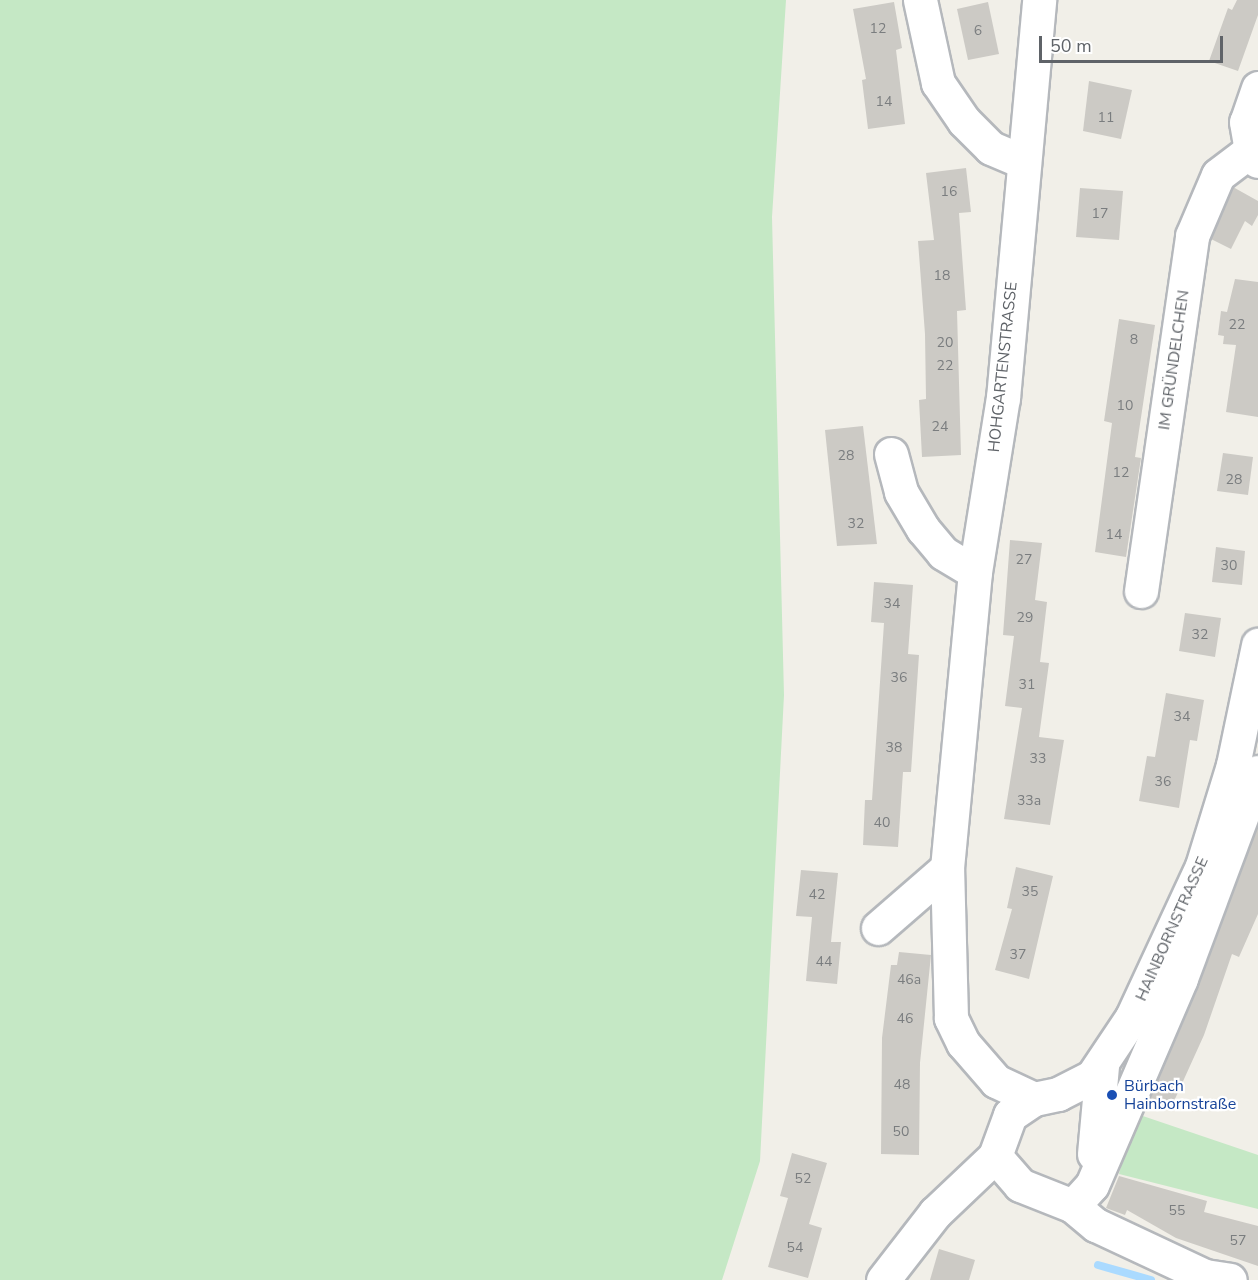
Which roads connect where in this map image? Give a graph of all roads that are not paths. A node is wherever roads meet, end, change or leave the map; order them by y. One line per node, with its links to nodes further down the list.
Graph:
1 (920, 0): 5 (street)
2 (1039, 0): 5 (street, HOHGARTENSTRASSE)
3 (1258, 88): 4 (street)
4 (1254, 156): 8 (street, IM GRÜNDELCHEN)
5 (1022, 161): 7 (street, HOHGARTENSTRASSE)
6 (891, 454): 7 (street)
7 (975, 572): 11 (street, HOHGARTENSTRASSE)
8 (1141, 591)
9 (1258, 645): 13 (street, HAINBORNSTRASSE)
10 (1258, 772): 16 (street, HAINBORNSTRASSE)
11 (947, 868): 12 (street); 14 (street, HOHGARTENSTRASSE)
12 (878, 928)
13 (1102, 1066): 14 (street, HAINBORNSTRASSE); 16 (street, HAINBORNSTRASSE)
14 (1034, 1099): 15 (street, HAINBORNSTRASSE)
15 (995, 1156): 17 (street); 18 (street)
16 (1095, 1172): 17 (street, HAINBORNSTRASSE)
17 (1073, 1206): 19 (street)
18 (883, 1280)
19 (1230, 1280)

